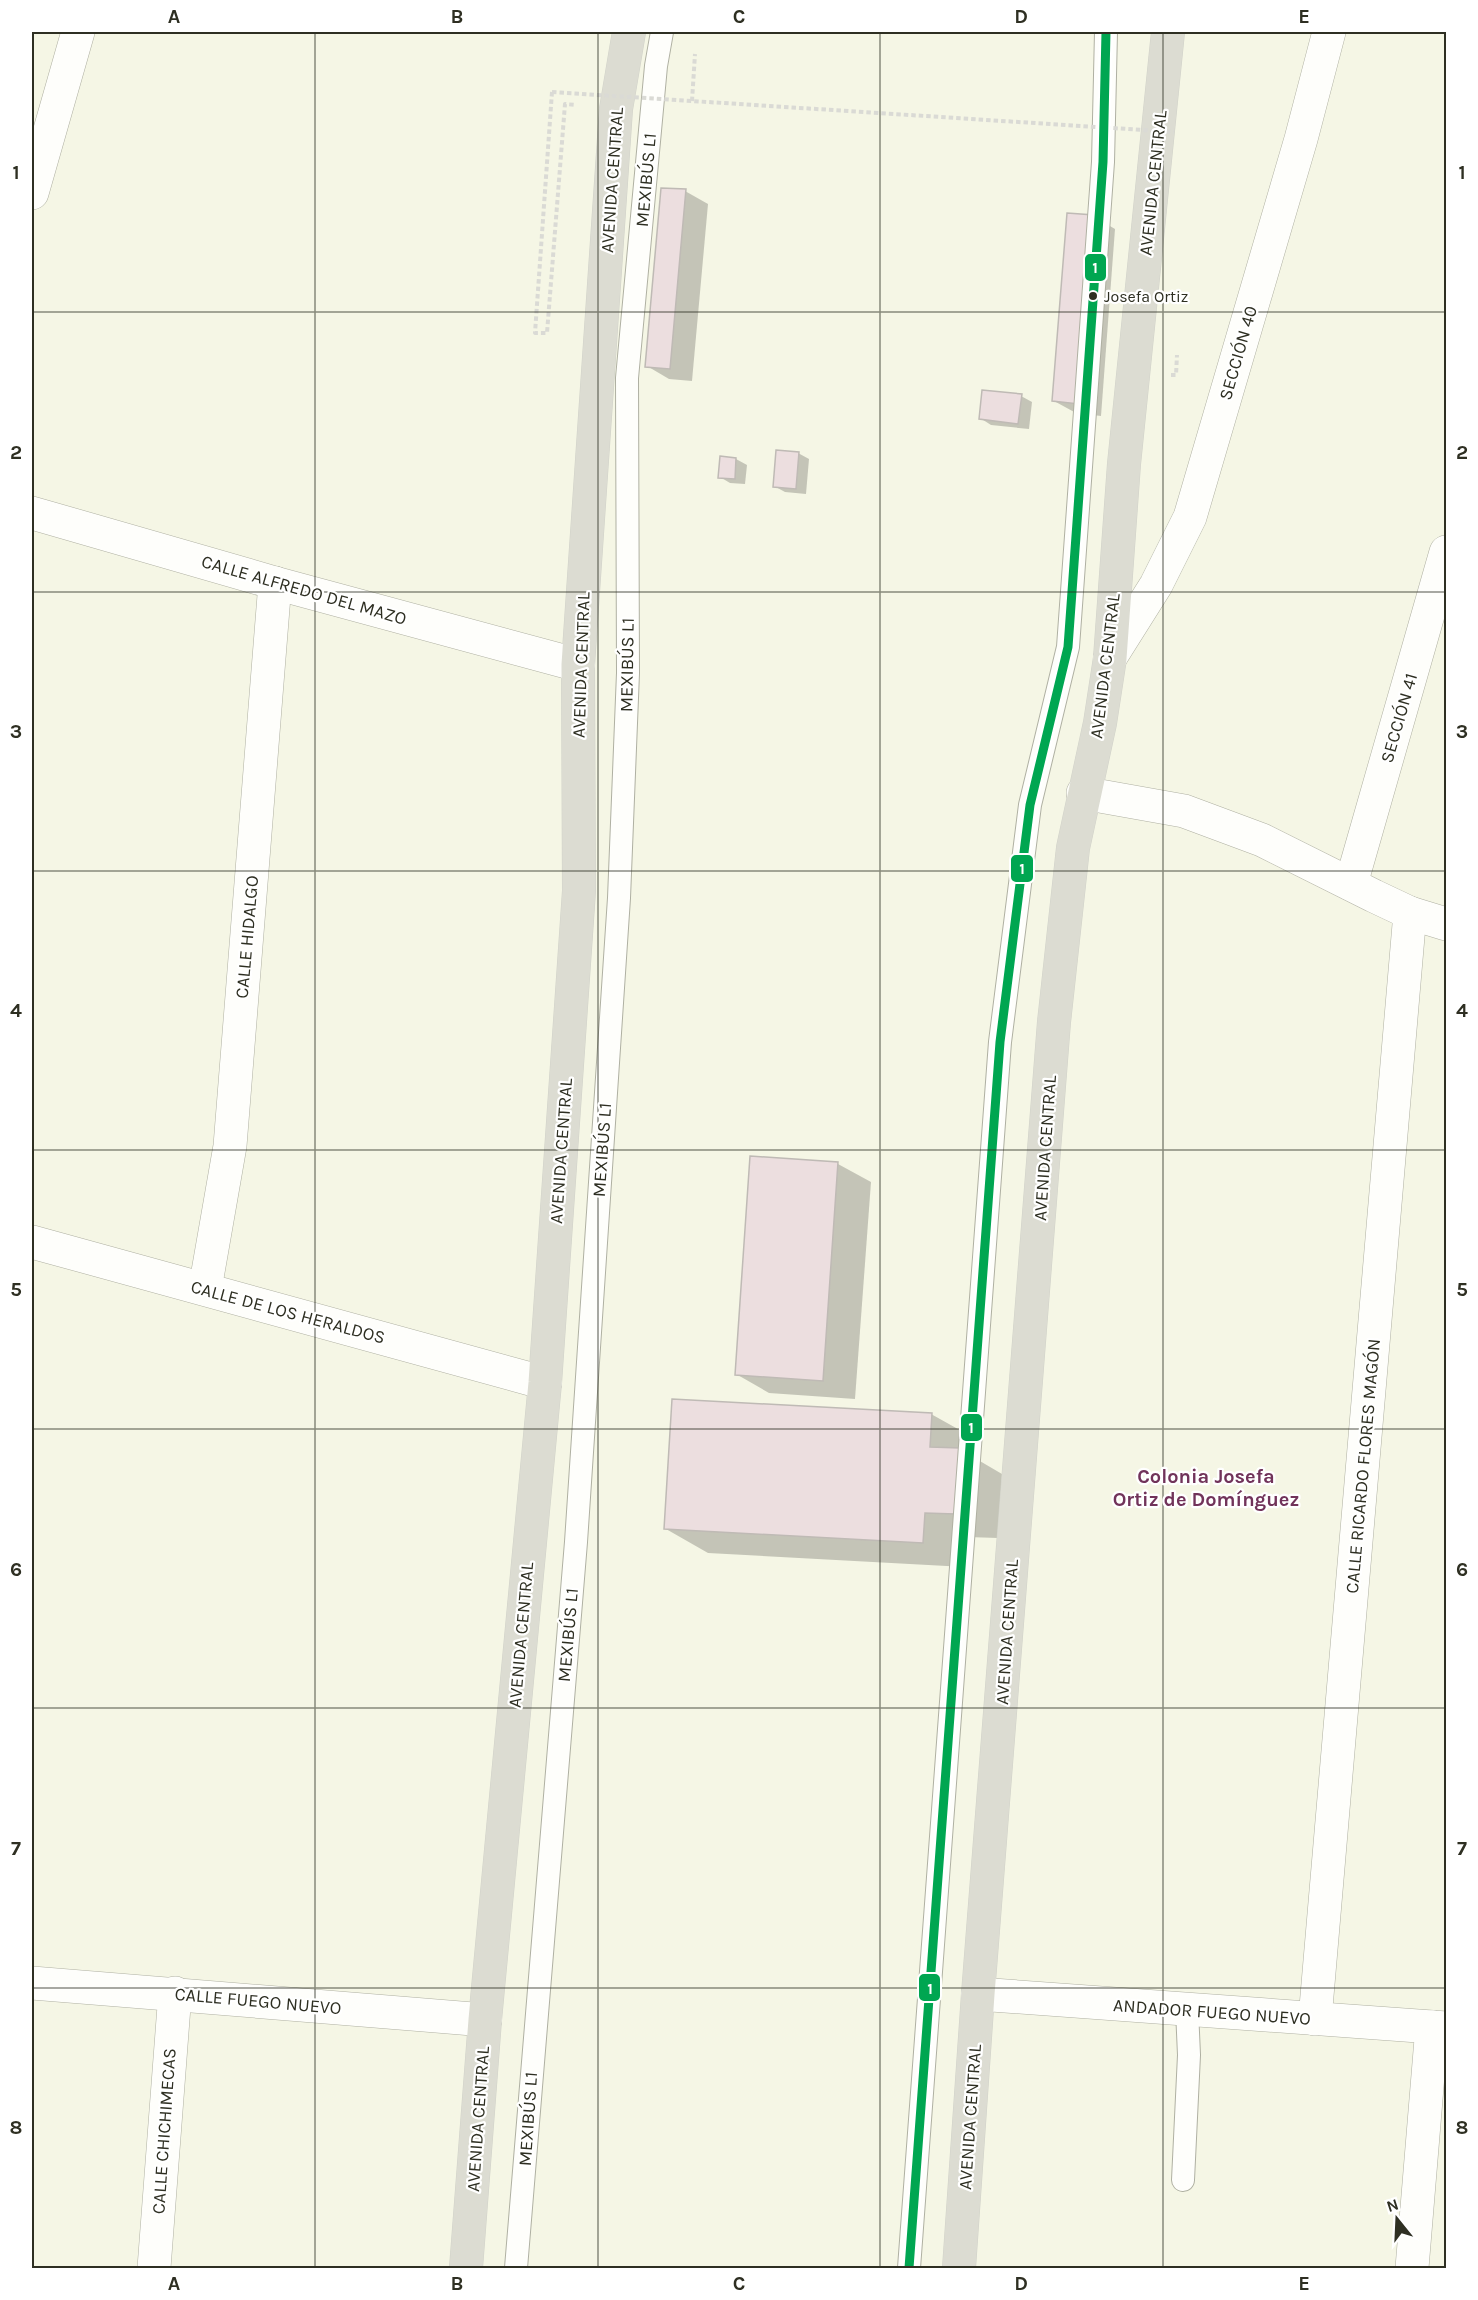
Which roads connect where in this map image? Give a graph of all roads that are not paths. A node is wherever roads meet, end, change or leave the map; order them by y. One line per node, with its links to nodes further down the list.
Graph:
1 (78, 32): 7 (street)
2 (629, 32): 12 (highway, AVENIDA CENTRAL)
3 (662, 32): 30 (lane, MEXIBÚS L1)
4 (1106, 32): 31 (lane)
5 (1168, 32): 11 (highway, AVENIDA CENTRAL)
6 (1329, 32): 11 (street, SECCIÓN 40)
7 (32, 193)
8 (32, 513): 10 (street, CALLE ALFREDO DEL MAZO)
9 (1446, 552): 14 (street, SECCIÓN 41)
10 (275, 583): 12 (street, CALLE ALFREDO DEL MAZO); 18 (street, CALLE HIDALGO)
11 (1110, 658): 13 (highway, AVENIDA CENTRAL)
12 (578, 665): 19 (highway, AVENIDA CENTRAL)
13 (1083, 793): 14 (street); 22 (highway, AVENIDA CENTRAL)
14 (1351, 884): 15 (street)
15 (1410, 913): 16 (street); 24 (street, CALLE RICARDO FLORES MAGÓN)
16 (1446, 924)
17 (32, 1242): 18 (street, CALLE DE LOS HERALDOS)
18 (205, 1290): 19 (street, CALLE DE LOS HERALDOS)
19 (544, 1383): 25 (highway, AVENIDA CENTRAL)
20 (32, 1983): 21 (street, CALLE FUEGO NUEVO)
21 (175, 1993): 25 (street, CALLE FUEGO NUEVO); 28 (street, CALLE CHICHIMECAS)
22 (978, 1995): 23 (street, ANDADOR FUEGO NUEVO); 32 (highway, AVENIDA CENTRAL)
23 (1187, 2010): 24 (street, ANDADOR FUEGO NUEVO); 27 (lane)
24 (1315, 2019): 26 (street, ANDADOR FUEGO NUEVO)
25 (485, 2020): 29 (highway, AVENIDA CENTRAL)
26 (1439, 2027): 33 (street)
27 (1183, 2180)
28 (153, 2268)
29 (466, 2268)
30 (516, 2268)
31 (909, 2268)
32 (959, 2268)
33 (1412, 2268)

